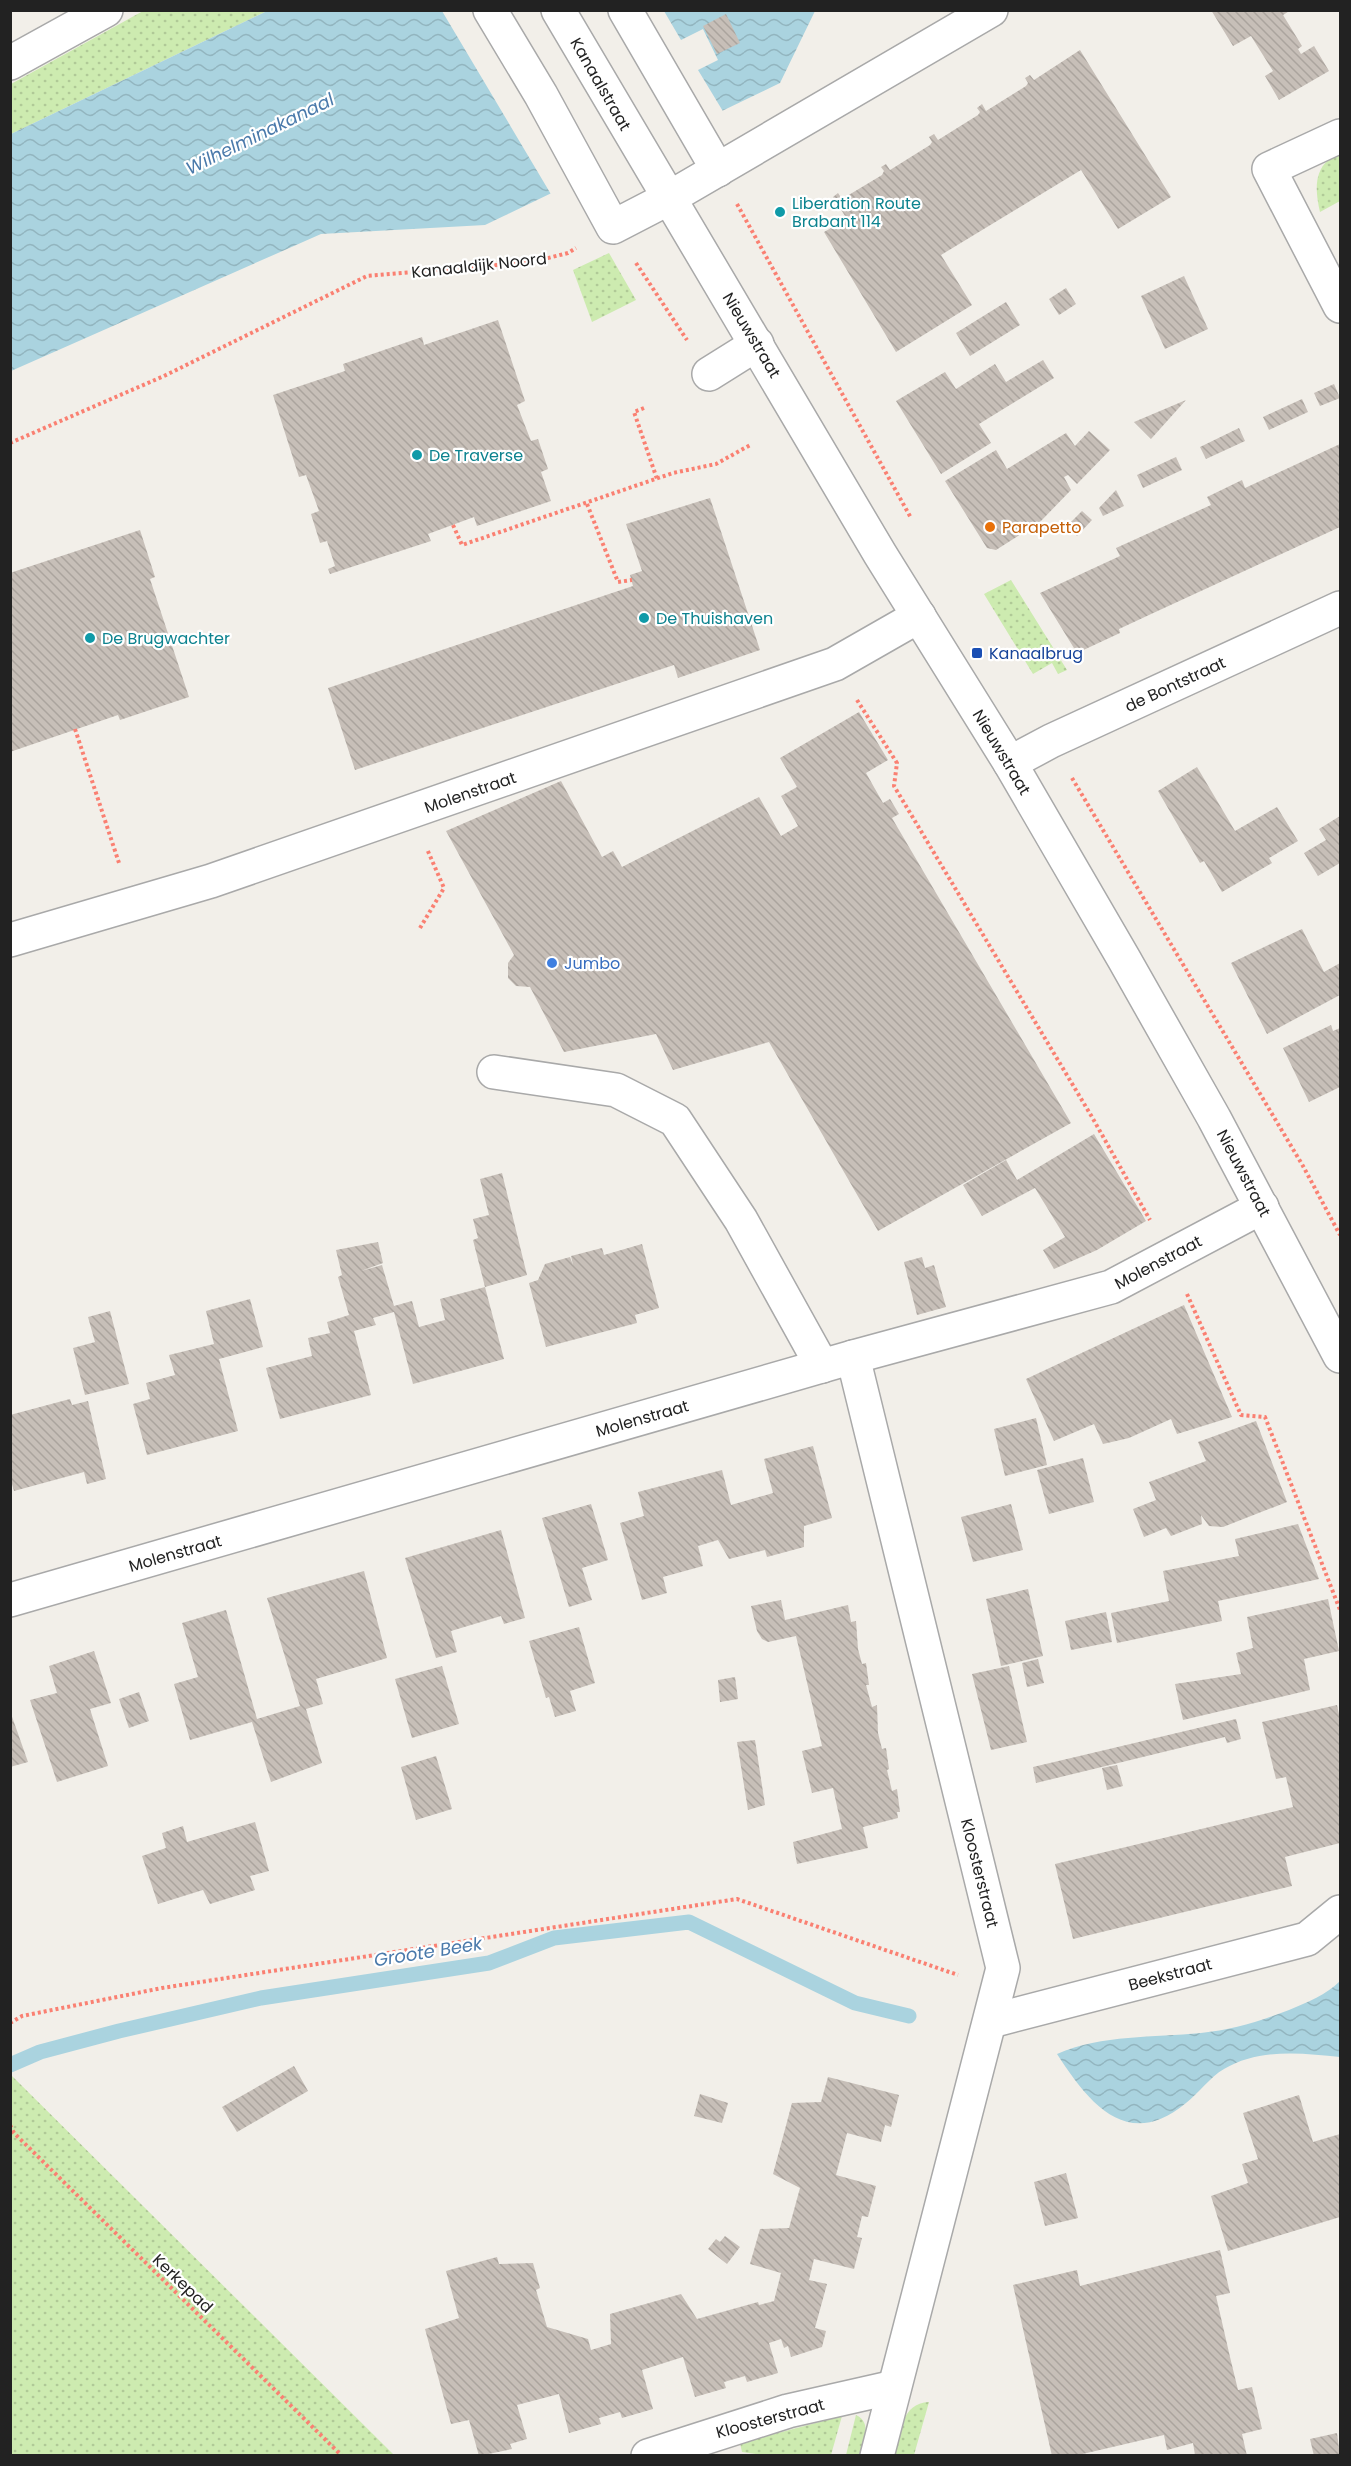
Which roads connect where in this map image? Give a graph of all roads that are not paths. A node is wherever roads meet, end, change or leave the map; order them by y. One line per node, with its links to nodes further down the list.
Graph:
1 (106, 10): 6 (street)
2 (490, 10): 10 (street)
3 (558, 10): 8 (street, Kanaalstraat)
4 (625, 10): 9 (street)
5 (991, 10): 9 (street)
6 (10, 63)
7 (1341, 136): 11 (street)
8 (645, 159): 10 (street, Nieuwstraat)
9 (718, 170): 10 (street)
10 (669, 198): 12 (street, Nieuwstraat)
11 (1341, 306)
12 (757, 344): 13 (street); 15 (street, Nieuwstraat)
13 (709, 374)
14 (1341, 608): 16 (street, de Bontstraat)
15 (919, 616): 16 (street, Nieuwstraat); 17 (street, Molenstraat)
16 (1010, 763): 19 (street, Nieuwstraat)
17 (10, 940)
18 (494, 1072): 22 (street)
19 (1262, 1207): 20 (street, Nieuwstraat); 21 (street, Molenstraat)
20 (1341, 1356)
21 (853, 1357): 22 (street, Molenstraat); 25 (street, Kloosterstraat)
22 (822, 1366): 23 (street, Molenstraat)
23 (10, 1600)
24 (1341, 1912): 25 (street, Beekstraat)
25 (991, 2021): 26 (street, Kloosterstraat)
26 (894, 2387): 27 (street, Kloosterstraat); 28 (street, Kloosterstraat)
27 (648, 2456)
28 (877, 2456)

